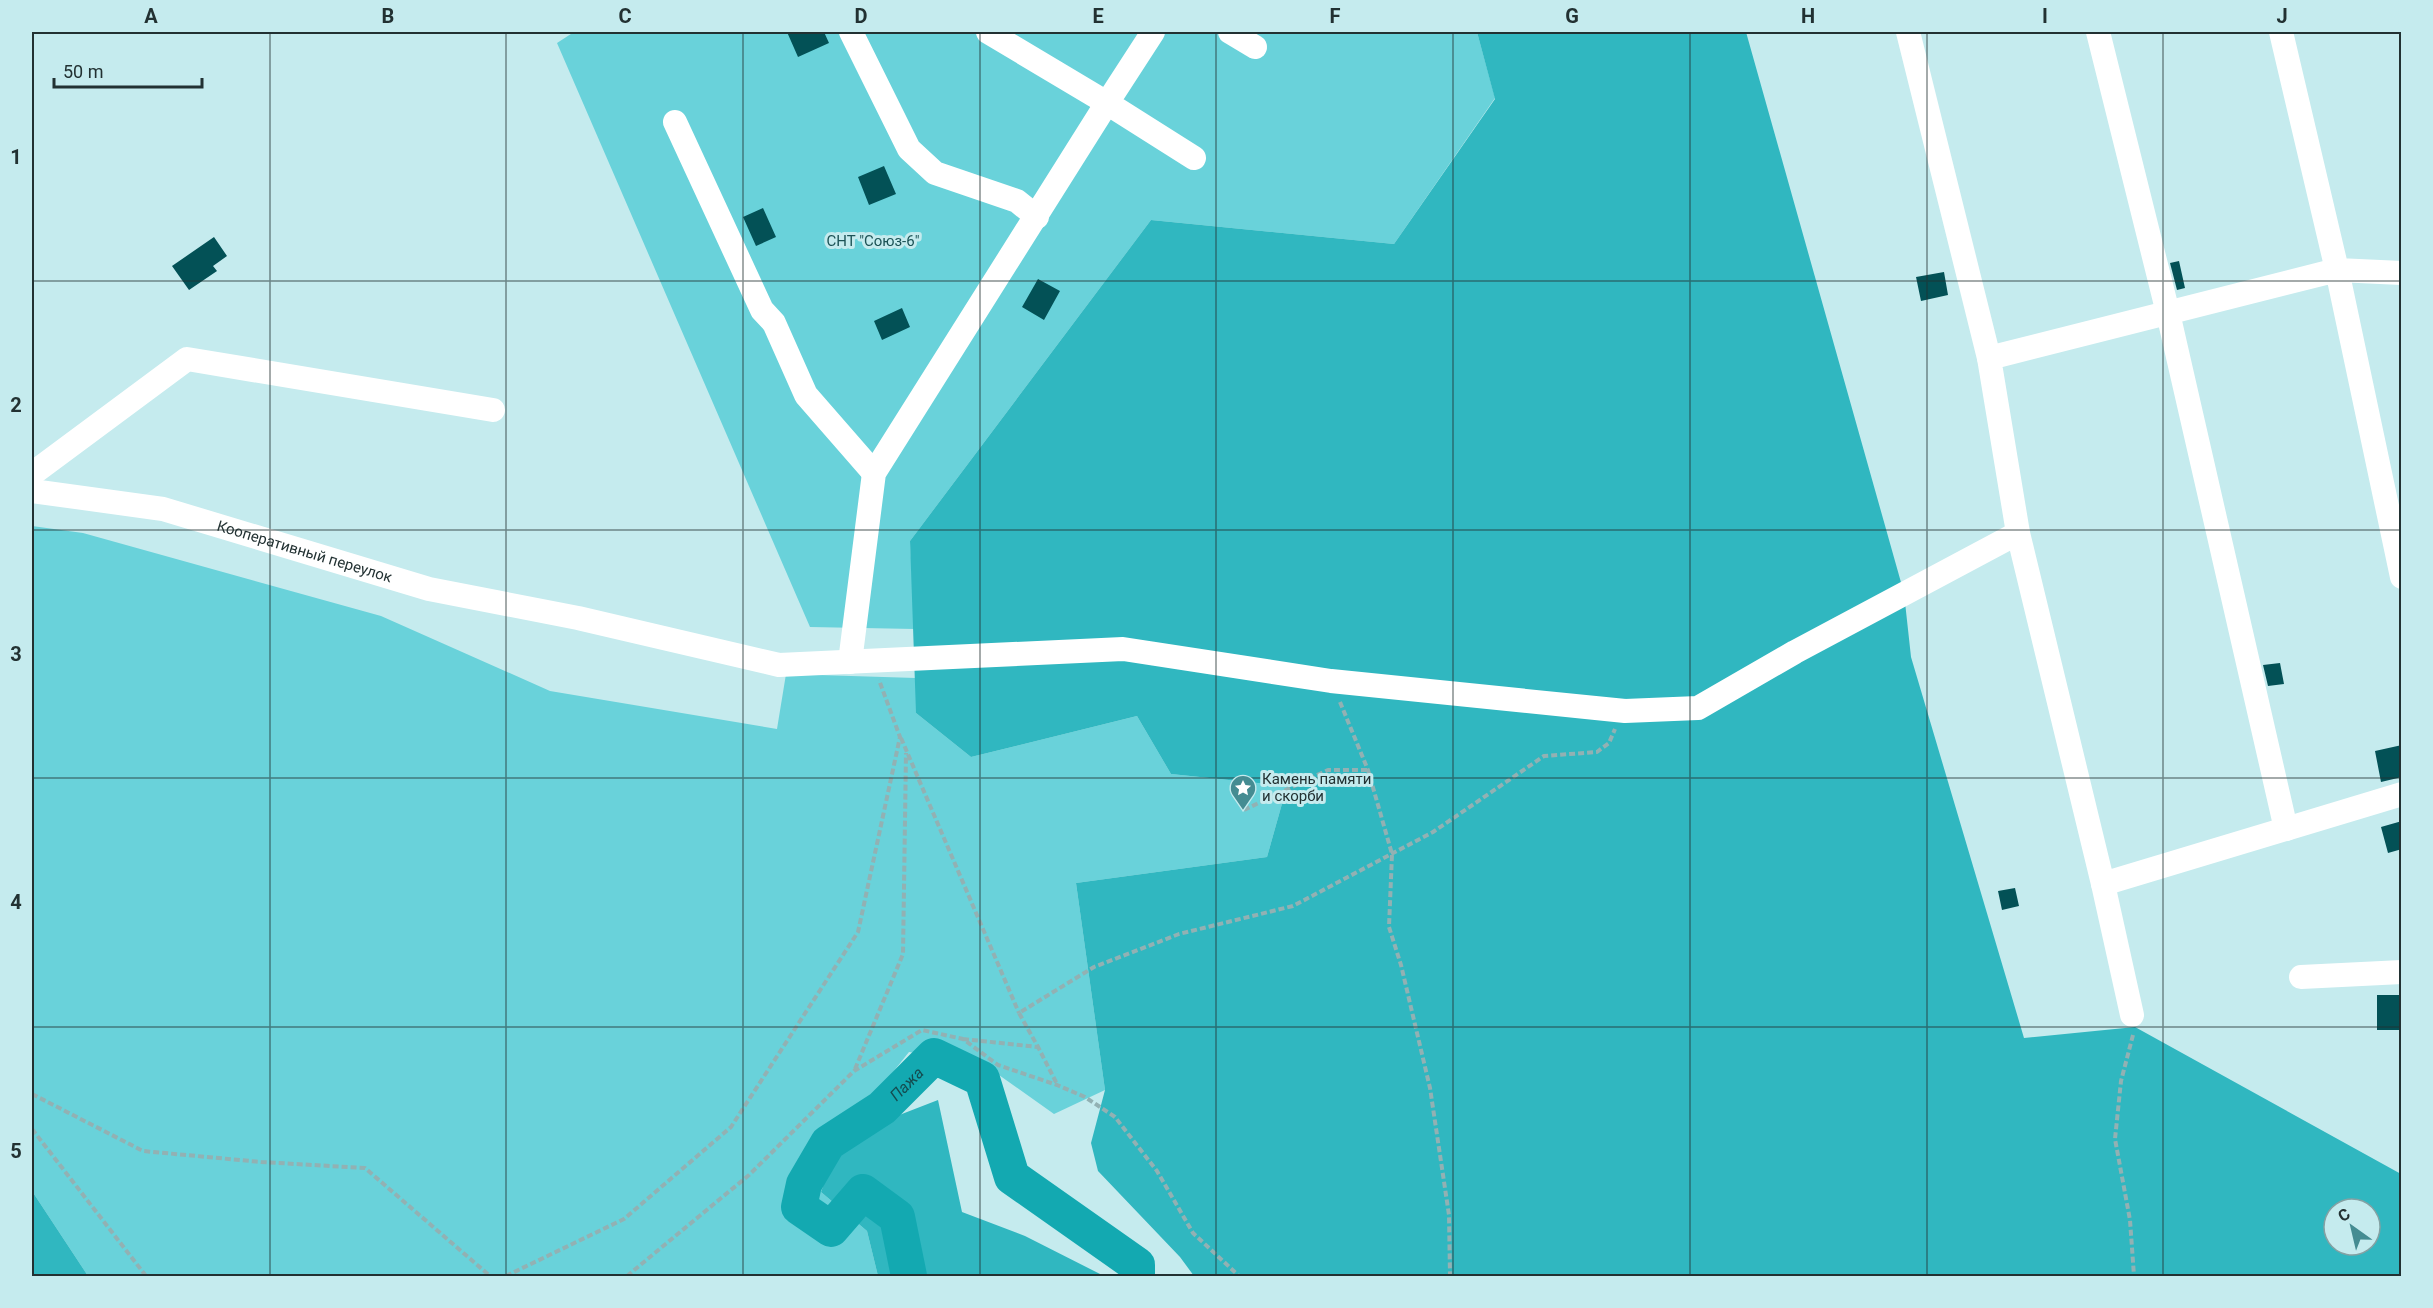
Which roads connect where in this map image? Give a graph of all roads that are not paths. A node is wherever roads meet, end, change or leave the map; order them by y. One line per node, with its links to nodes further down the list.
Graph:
1 (851, 32): 12 (street)
2 (988, 32): 9 (street)
3 (1153, 32): 9 (street)
4 (1230, 32): 8 (street)
5 (1908, 32): 16 (street)
6 (2098, 32): 15 (street)
7 (2281, 32): 13 (street)
8 (1255, 47)
9 (1107, 104): 11 (street); 12 (street)
10 (675, 122): 18 (street)
11 (1194, 159)
12 (1037, 217): 18 (street)
13 (2337, 270): 14 (street); 15 (street); 22 (street)
14 (2402, 273)
15 (2168, 313): 16 (street); 25 (street)
16 (1989, 358): 21 (street)
17 (493, 410): 19 (street)
18 (874, 473): 23 (street)
19 (32, 474)
20 (32, 491): 23 (street, Кооперативный переулок)
21 (2018, 533): 23 (street, Кооперативный переулок); 26 (street)
22 (2402, 577)
23 (861, 661)
24 (2402, 794): 25 (street)
25 (2286, 829): 26 (street)
26 (2103, 884): 29 (street)
27 (2402, 972): 28 (street)
28 (2301, 976)
29 (2134, 1021)

